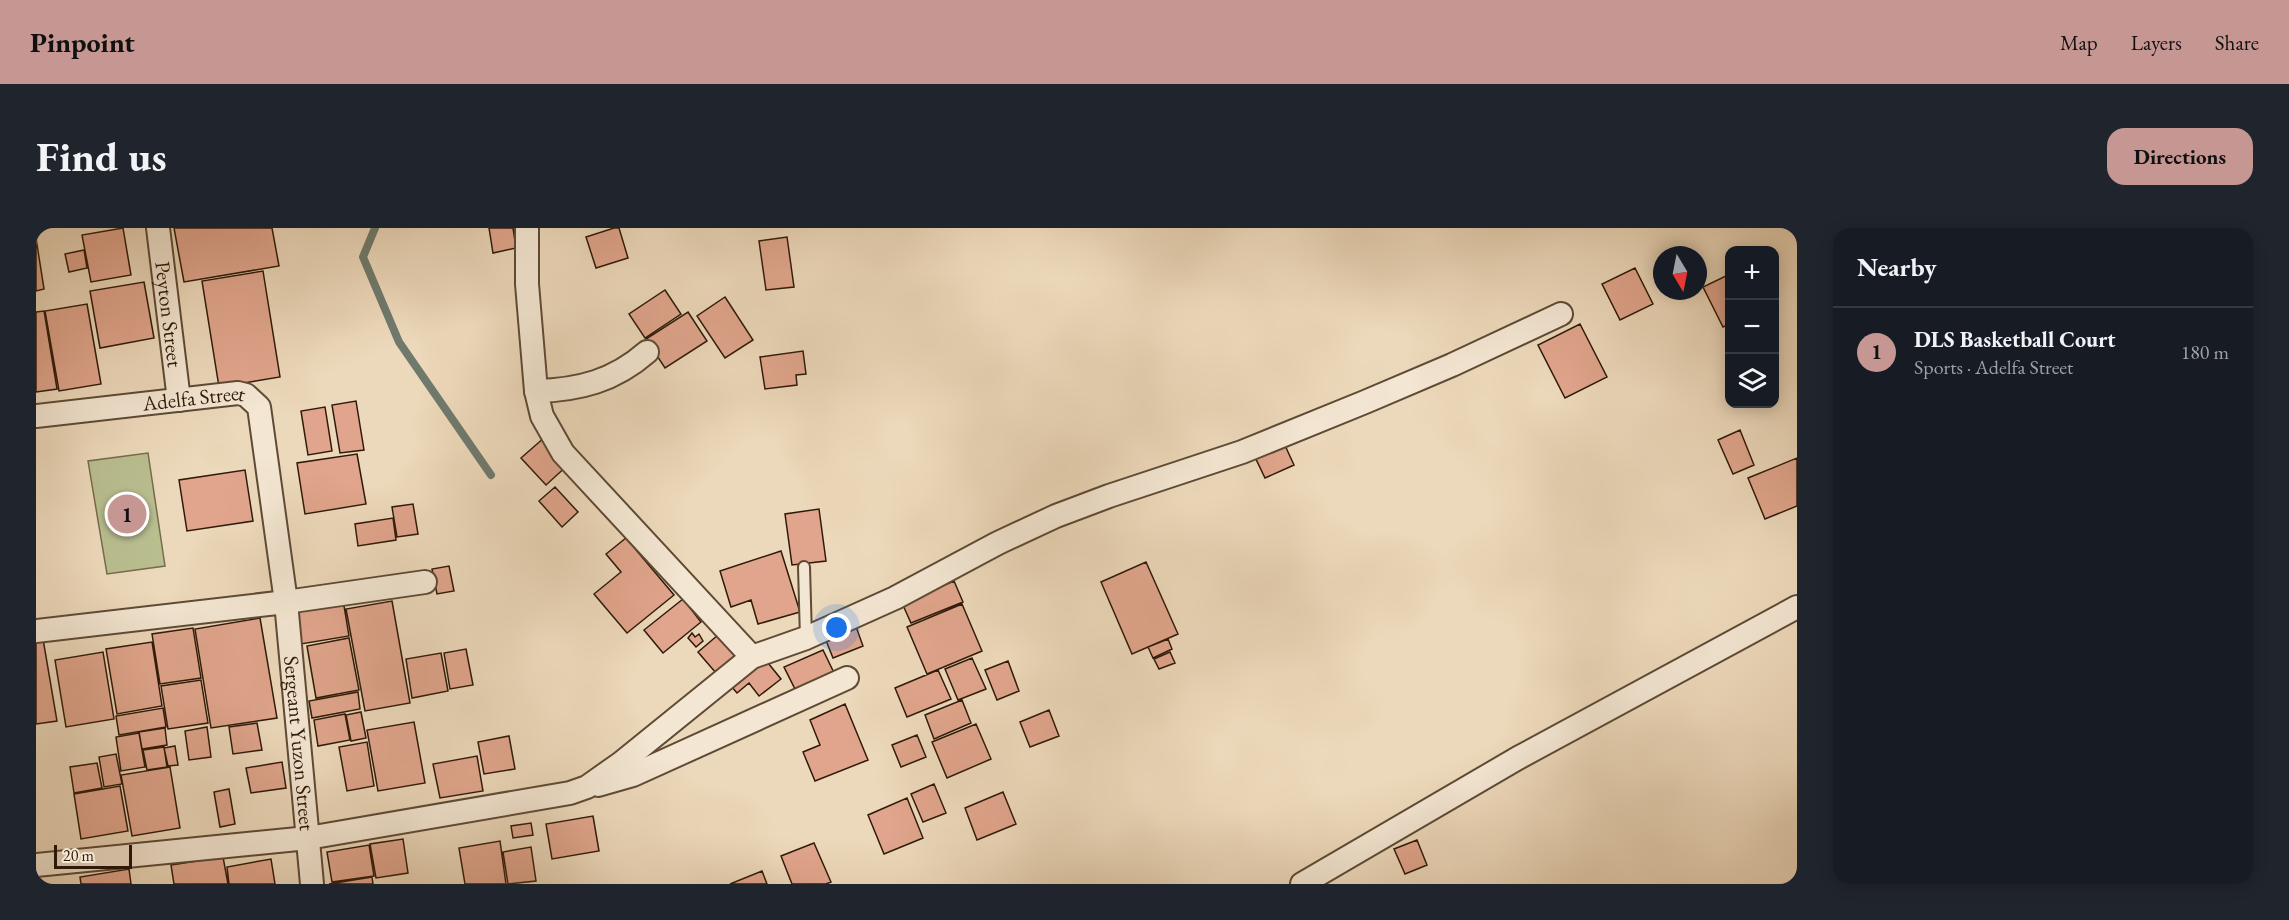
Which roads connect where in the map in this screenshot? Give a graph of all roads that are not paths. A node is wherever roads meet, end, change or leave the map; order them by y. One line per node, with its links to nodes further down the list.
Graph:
1 (158, 228): 6 (street, Peyton Street)
2 (527, 228): 5 (street)
3 (1562, 314): 13 (street)
4 (647, 352): 5 (street)
5 (536, 391): 14 (street)
6 (178, 400): 7 (street, Adelfa Street); 10 (street, Adelfa Street)
7 (36, 416)
8 (804, 567): 13 (lane)
9 (425, 582): 10 (street)
10 (286, 602): 12 (street); 17 (street, Sergeant Yuzon Street)
11 (1797, 607): 20 (street)
12 (36, 631)
13 (806, 638): 14 (street)
14 (752, 657): 16 (street)
15 (847, 678): 16 (street)
16 (587, 787): 17 (street)
17 (308, 838): 18 (street); 19 (street, Sergeant Yuzon Street)
18 (36, 865)
19 (312, 884)
20 (1302, 884)

